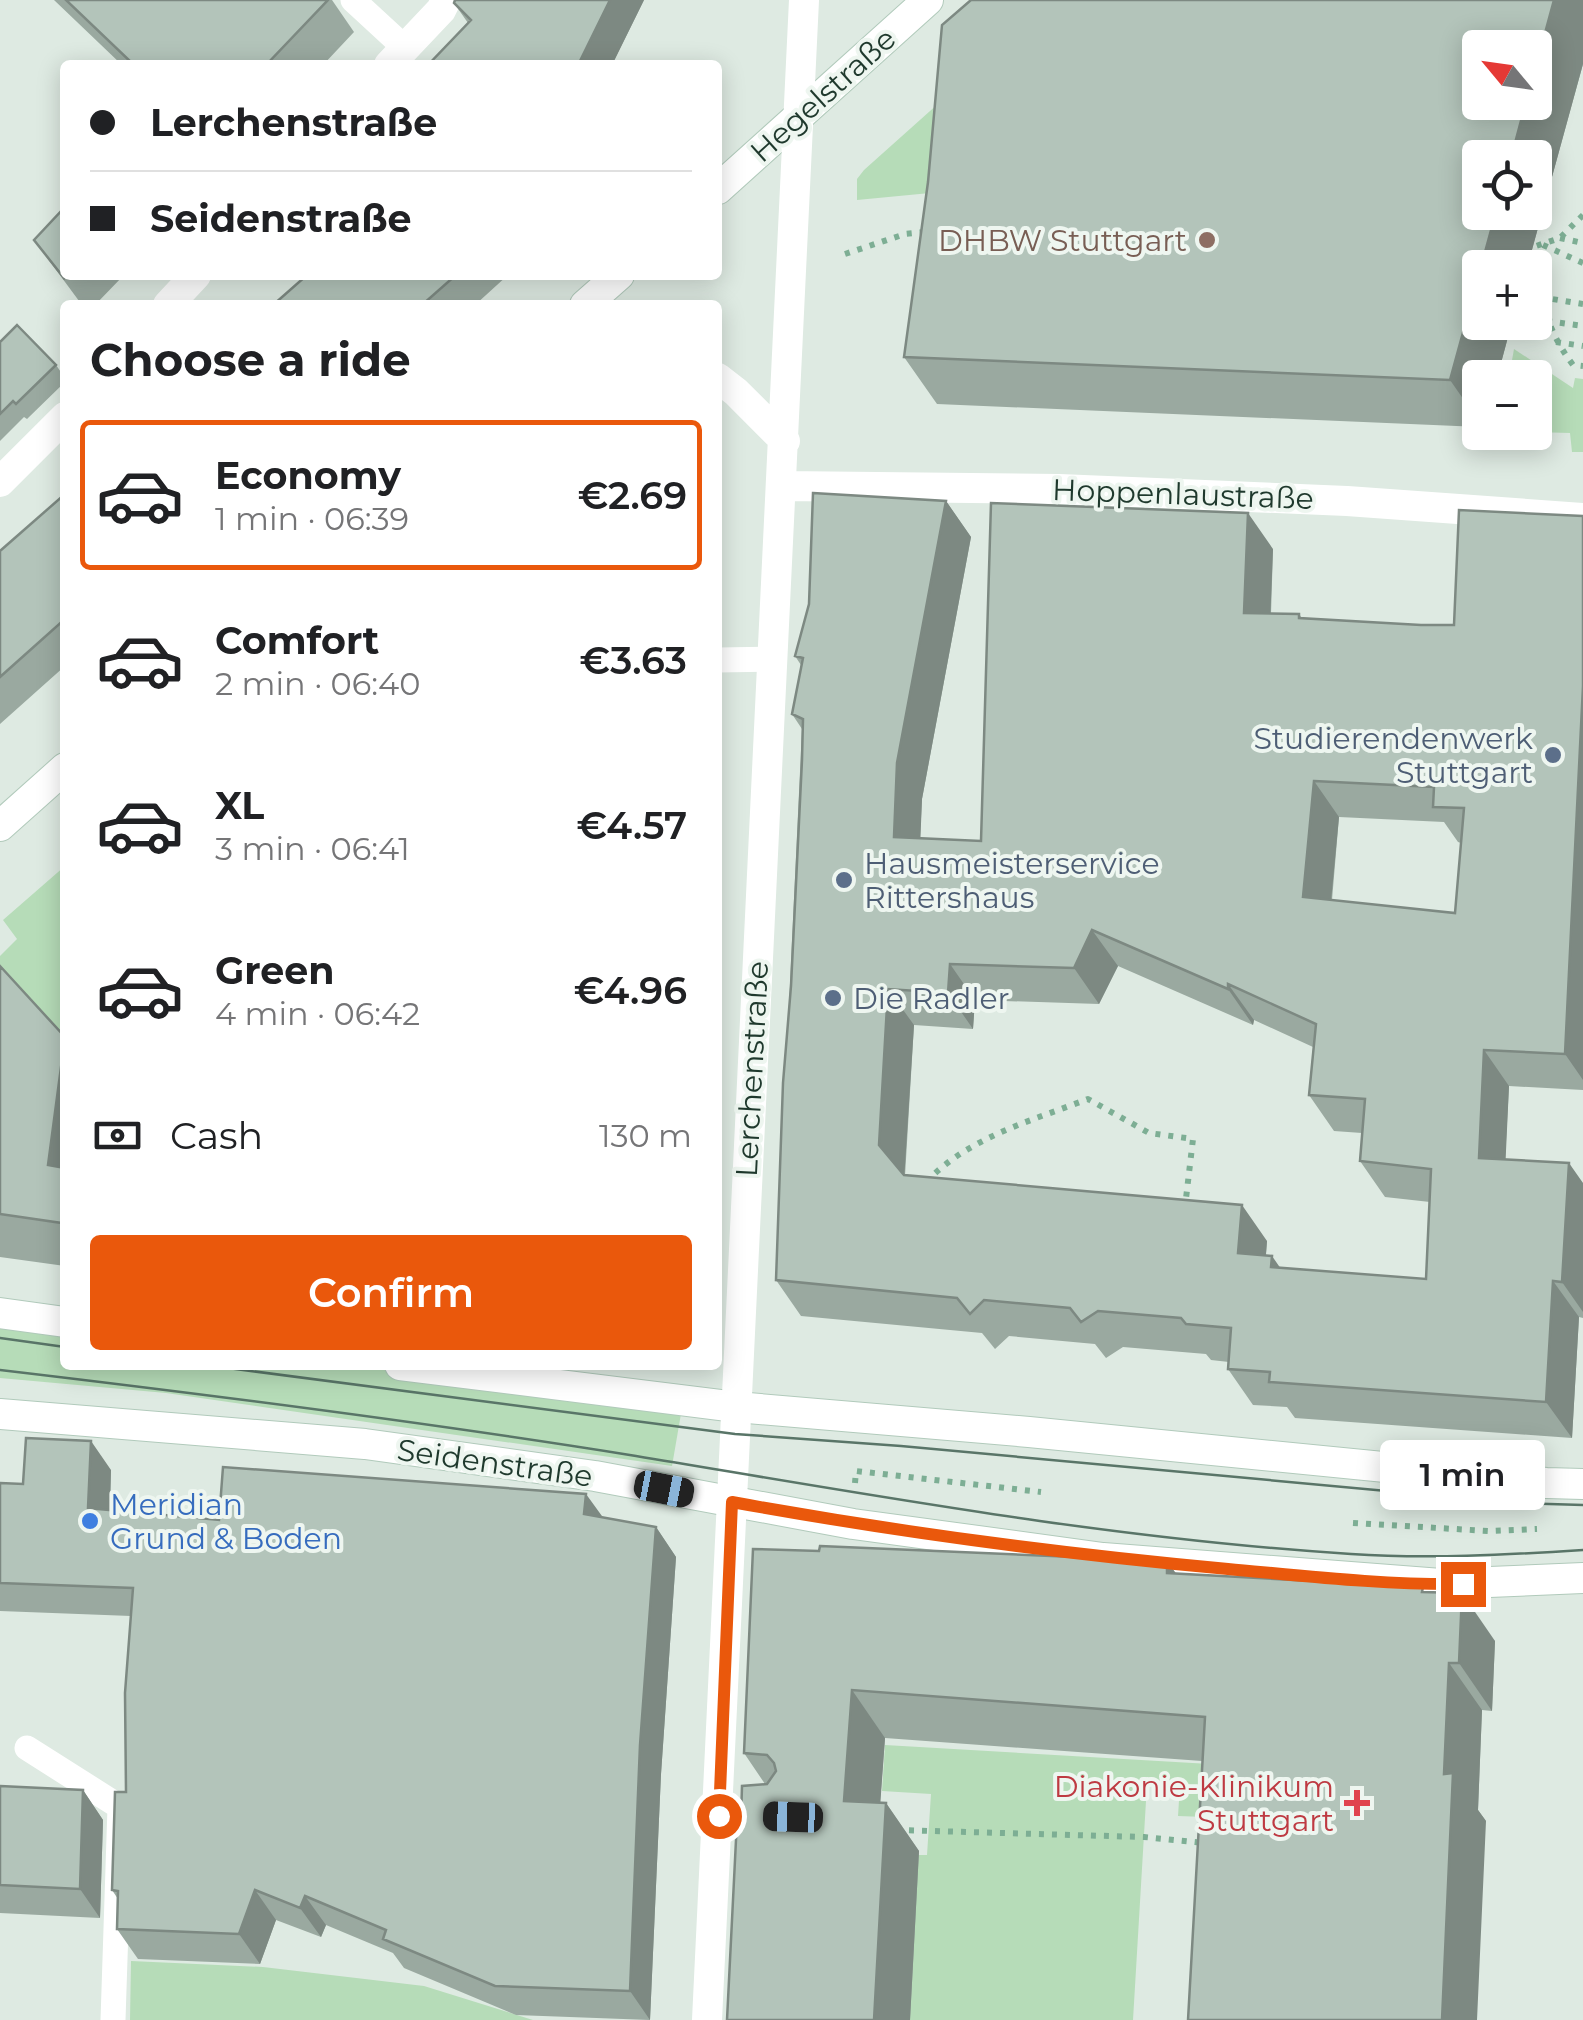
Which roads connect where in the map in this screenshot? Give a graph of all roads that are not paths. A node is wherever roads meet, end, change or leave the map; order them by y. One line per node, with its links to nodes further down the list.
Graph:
1 (353, 0): 5 (lane)
2 (446, 0): 5 (street)
3 (804, 0): 6 (street, Lerchenstraße)
4 (928, 0): 6 (street, Hegelstraße)
5 (397, 56)
6 (799, 117): 7 (street, Hegelstraße); 14 (street, Lerchenstraße)
7 (722, 185)
8 (191, 280): 10 (street)
9 (613, 280): 11 (street)
10 (173, 300)
11 (591, 300)
12 (722, 381): 14 (street)
13 (60, 422): 15 (street)
14 (785, 440): 16 (street, Lerchenstraße)
15 (0, 482)
16 (783, 486): 17 (street, Hoppenlaustraße); 18 (street, Lerchenstraße)
17 (1583, 518)
18 (774, 658): 19 (lane); 25 (street, Lerchenstraße)
19 (722, 660)
20 (60, 772): 21 (street)
21 (0, 826)
22 (0, 1313): 23 (street)
23 (60, 1321)
24 (439, 1370): 25 (street)
25 (736, 1408): 27 (street); 28 (street, Lerchenstraße)
26 (0, 1414): 28 (street, Seidenstraße)
27 (1583, 1484)
28 (732, 1502): 29 (street, Seidenstraße); 32 (street, Lerchenstraße)
29 (1583, 1578)
30 (27, 1748): 31 (lane)
31 (113, 2020)
32 (707, 2020)

